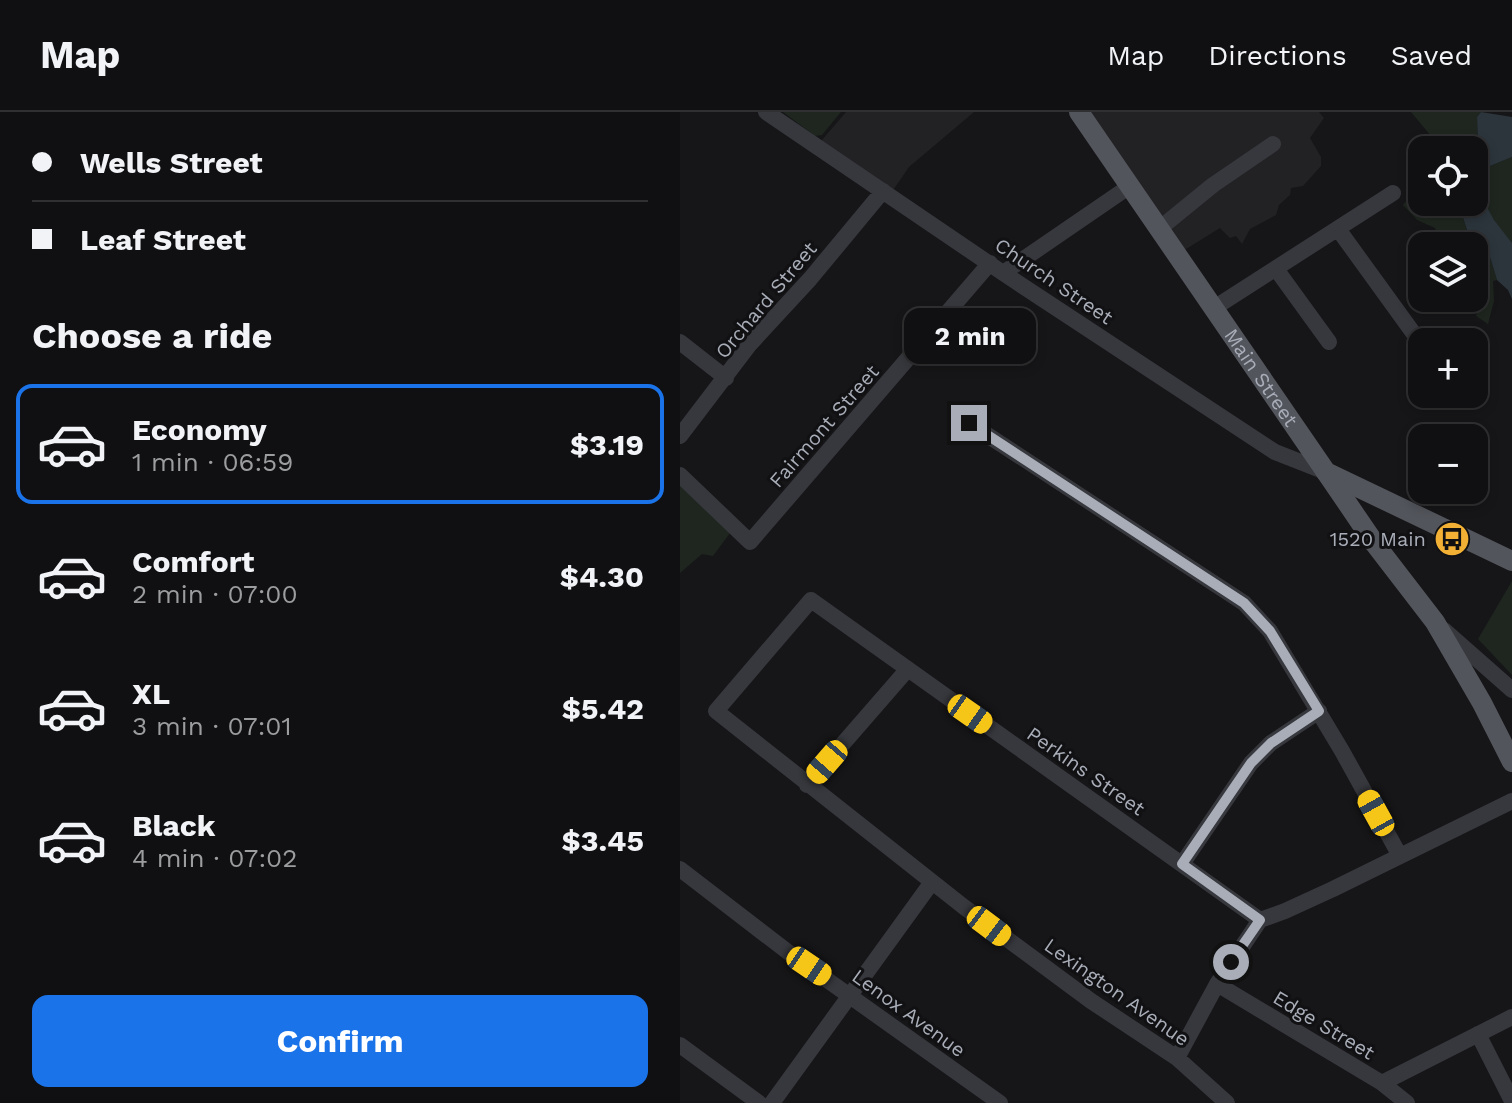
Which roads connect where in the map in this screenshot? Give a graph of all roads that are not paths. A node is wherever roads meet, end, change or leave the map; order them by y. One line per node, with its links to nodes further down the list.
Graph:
1 (766, 112): 5 (street, Church Street)
2 (1079, 112): 4 (main road, Main Street)
3 (1273, 144): 7 (street)
4 (1130, 186): 7 (main road, Main Street); 9 (street, Fairmont Street)
5 (883, 191): 9 (street, Church Street); 15 (street, Orchard Street)
6 (1393, 193): 8 (street)
7 (1159, 229): 11 (main road, Main Street)
8 (1338, 229): 10 (street); 12 (street)
9 (996, 268): 18 (street, Church Street); 19 (street, Fairmont Street)
10 (1276, 269): 11 (street); 14 (street)
11 (1214, 308): 18 (main road, Main Street)
12 (1410, 328)
13 (680, 342): 15 (street)
14 (1329, 342)
15 (726, 378): 17 (street, Orchard Street)
16 (969, 423): 25 (street)
17 (680, 436)
18 (1326, 472): 20 (main road); 21 (main road, Main Street)
19 (680, 475)
20 (1512, 561)
21 (1435, 622): 23 (street); 26 (main road, Main Street)
22 (907, 670): 24 (street, Perkins Street); 27 (street); 30 (street, Perkins Street)
23 (1512, 690)
24 (716, 711): 27 (street, Lexington Avenue)
25 (1319, 711): 29 (street); 30 (street)
26 (1512, 762)
27 (807, 785): 32 (street, Lexington Avenue)
28 (1512, 801): 29 (street)
29 (1400, 856): 33 (street)
30 (1182, 864): 33 (street, Perkins Street)
31 (680, 869): 35 (street, Lenox Avenue)
32 (932, 882): 35 (street); 39 (street, Lexington Avenue)
33 (1260, 920): 34 (street)
34 (1217, 984): 39 (street); 40 (street, Edge Street)
35 (849, 994): 43 (street); 44 (street, Lenox Avenue)
36 (1512, 1017): 37 (street)
37 (1478, 1034): 40 (street); 41 (street)
38 (680, 1045): 42 (street)
39 (1177, 1058): 45 (street, Lexington Avenue)
40 (1382, 1083): 46 (street, Edge Street)
41 (1512, 1101)
42 (759, 1103)
43 (772, 1103)
44 (1000, 1103)
45 (1227, 1103)
46 (1407, 1103)

